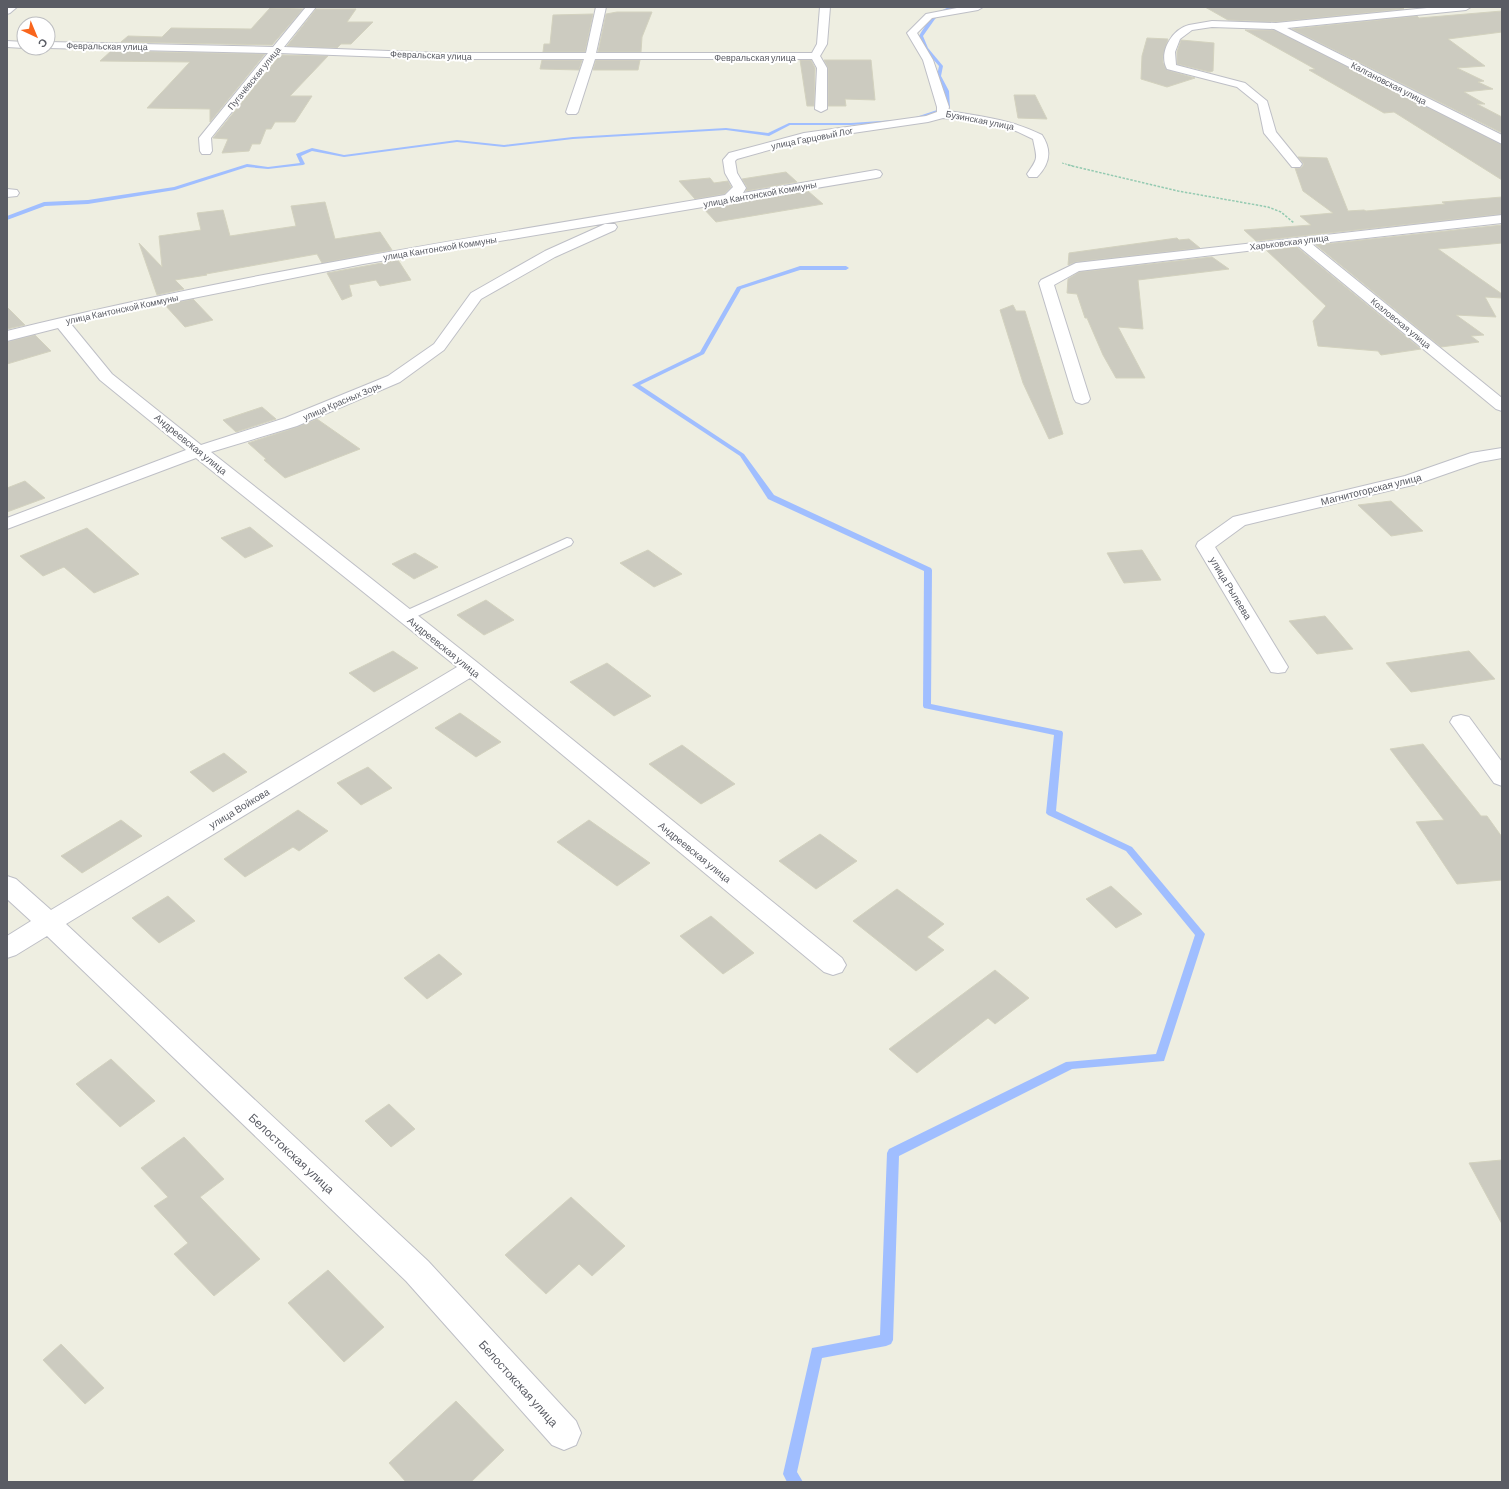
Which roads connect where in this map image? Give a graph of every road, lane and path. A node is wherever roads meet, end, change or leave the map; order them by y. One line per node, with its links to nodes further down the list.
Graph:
1 (12, 7): 7 (street)
2 (311, 7): 10 (street, Пугачёвская улица)
3 (601, 7): 12 (street)
4 (825, 7): 11 (street)
5 (978, 7): 14 (street, Бузинская улица)
6 (1466, 7): 8 (street)
7 (7, 10)
8 (1276, 26): 16 (street, Калгановская улица); 19 (street)
9 (56, 45): 10 (street, Февральская улица)
10 (277, 50): 12 (street, Февральская улица); 17 (street, Пугачёвская улица)
11 (814, 56): 12 (street, Февральская улица); 13 (street)
12 (590, 57): 15 (street)
13 (821, 109)
14 (942, 110): 21 (street, Бузинская улица); 22 (street, улица Гарцовый Лог)
15 (572, 112)
16 (1502, 140)
17 (206, 151)
18 (1069, 164): 23 (path)
19 (1296, 164)
20 (876, 174): 22 (street, улица Кантонской Коммуны)
21 (1034, 174)
22 (729, 198): 24 (street, улица Кантонской Коммуны)
23 (1268, 207)
24 (638, 215): 27 (street, улица Кантонской Коммуны); 31 (street, улица Красных Зорь)
25 (1502, 219): 26 (street, Харьковская улица)
26 (1300, 241): 29 (street, Харьковская улица); 30 (street, Козловская улица)
27 (61, 322): 28 (street, улица Кантонской Коммуны); 31 (street, Андреевская улица)
28 (7, 336)
29 (1082, 399)
30 (1502, 406)
31 (198, 450): 34 (street, улица Красных Зорь); 36 (street, Андреевская улица)
32 (1502, 453): 33 (street, Магнитогорская улица)
33 (1239, 521): 37 (street, улица Рылеева)
34 (7, 524)
35 (567, 542): 36 (lane)
36 (406, 616): 38 (street, Андреевская улица)
37 (1278, 667)
38 (470, 668): 42 (street, улица Войкова); 44 (street, Андреевская улица)
39 (1461, 722): 40 (street)
40 (1502, 778)
41 (7, 885): 42 (street, Белостокская улица)
42 (49, 922): 43 (street, улица Войкова); 45 (street, Белостокская улица)
43 (7, 948)
44 (833, 965)
45 (564, 1433)

